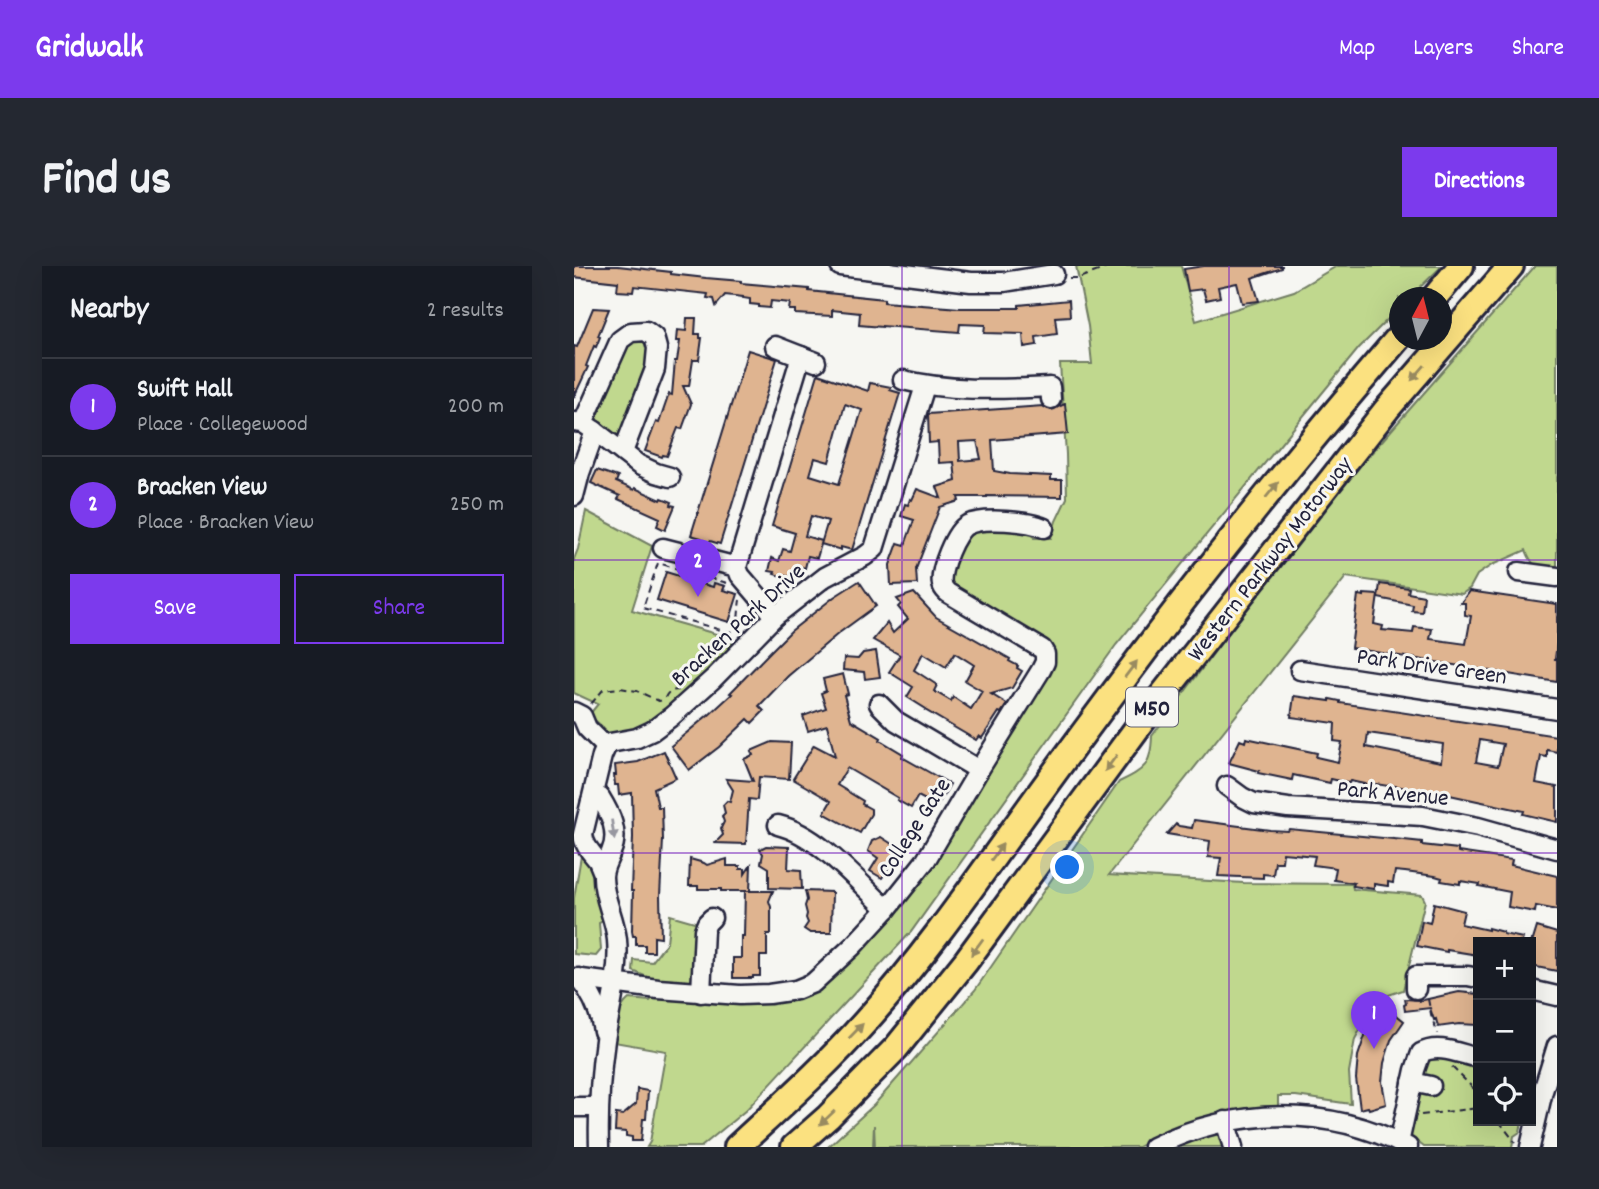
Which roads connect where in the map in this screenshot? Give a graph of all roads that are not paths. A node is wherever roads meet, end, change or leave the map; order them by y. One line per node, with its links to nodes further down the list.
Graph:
1 (840, 266): 4 (street)
2 (1461, 266): 5 (highway)
3 (1511, 266): 54 (highway, Western Parkway Motorway / M50, one-way to 54)
4 (1061, 276)
5 (1443, 287)
6 (775, 346): 18 (street)
7 (1389, 349): 53 (highway, Western Parkway Motorway / M50, one-way to 7)
8 (903, 380): 9 (street)
9 (925, 386): 10 (street); 20 (street, Bracken Park Drive)
10 (1051, 399)
11 (584, 425): 12 (street); 12 (street); 14 (street)
12 (623, 452): 13 (street)
13 (670, 477)
14 (574, 496)
15 (1044, 528): 26 (street, College Gate)
16 (663, 548): 18 (street)
17 (1519, 572): 19 (street)
18 (735, 576): 20 (street)
19 (1557, 577)
20 (775, 616): 25 (street, Bracken Park Drive)
21 (1300, 670): 23 (street, Park Drive Green)
22 (879, 704): 26 (street, College Gate)
23 (1557, 709)
24 (578, 714): 25 (street)
25 (606, 747): 28 (street)
26 (979, 770): 33 (street, College Gate)
27 (1227, 786): 31 (street, Park Avenue)
28 (591, 801): 30 (street); 32 (street, one-way to 32)
29 (778, 825): 33 (street, College Gate)
30 (579, 840): 32 (street)
31 (1557, 849)
32 (603, 873): 37 (street)
33 (887, 909): 40 (street, College Gate)
34 (712, 918): 40 (street)
35 (576, 978): 37 (street, College Gate); 42 (street)
36 (1473, 978): 38 (street)
37 (614, 983): 40 (street, College Gate); 42 (street)
38 (1421, 983)
39 (1536, 991): 41 (street)
40 (701, 993)
41 (1557, 996)
42 (605, 1043): 48 (street)
43 (1557, 1046): 57 (street)
44 (1473, 1057): 45 (street)
45 (1412, 1082): 46 (street); 51 (street)
46 (1432, 1086)
47 (574, 1107): 48 (street)
48 (598, 1107): 52 (street)
49 (1225, 1121): 50 (street); 55 (street); 56 (street)
50 (1375, 1140): 51 (street)
51 (1404, 1145)
52 (599, 1147)
53 (737, 1147)
54 (794, 1147)
55 (1153, 1147)
56 (1233, 1147)
57 (1530, 1147)

